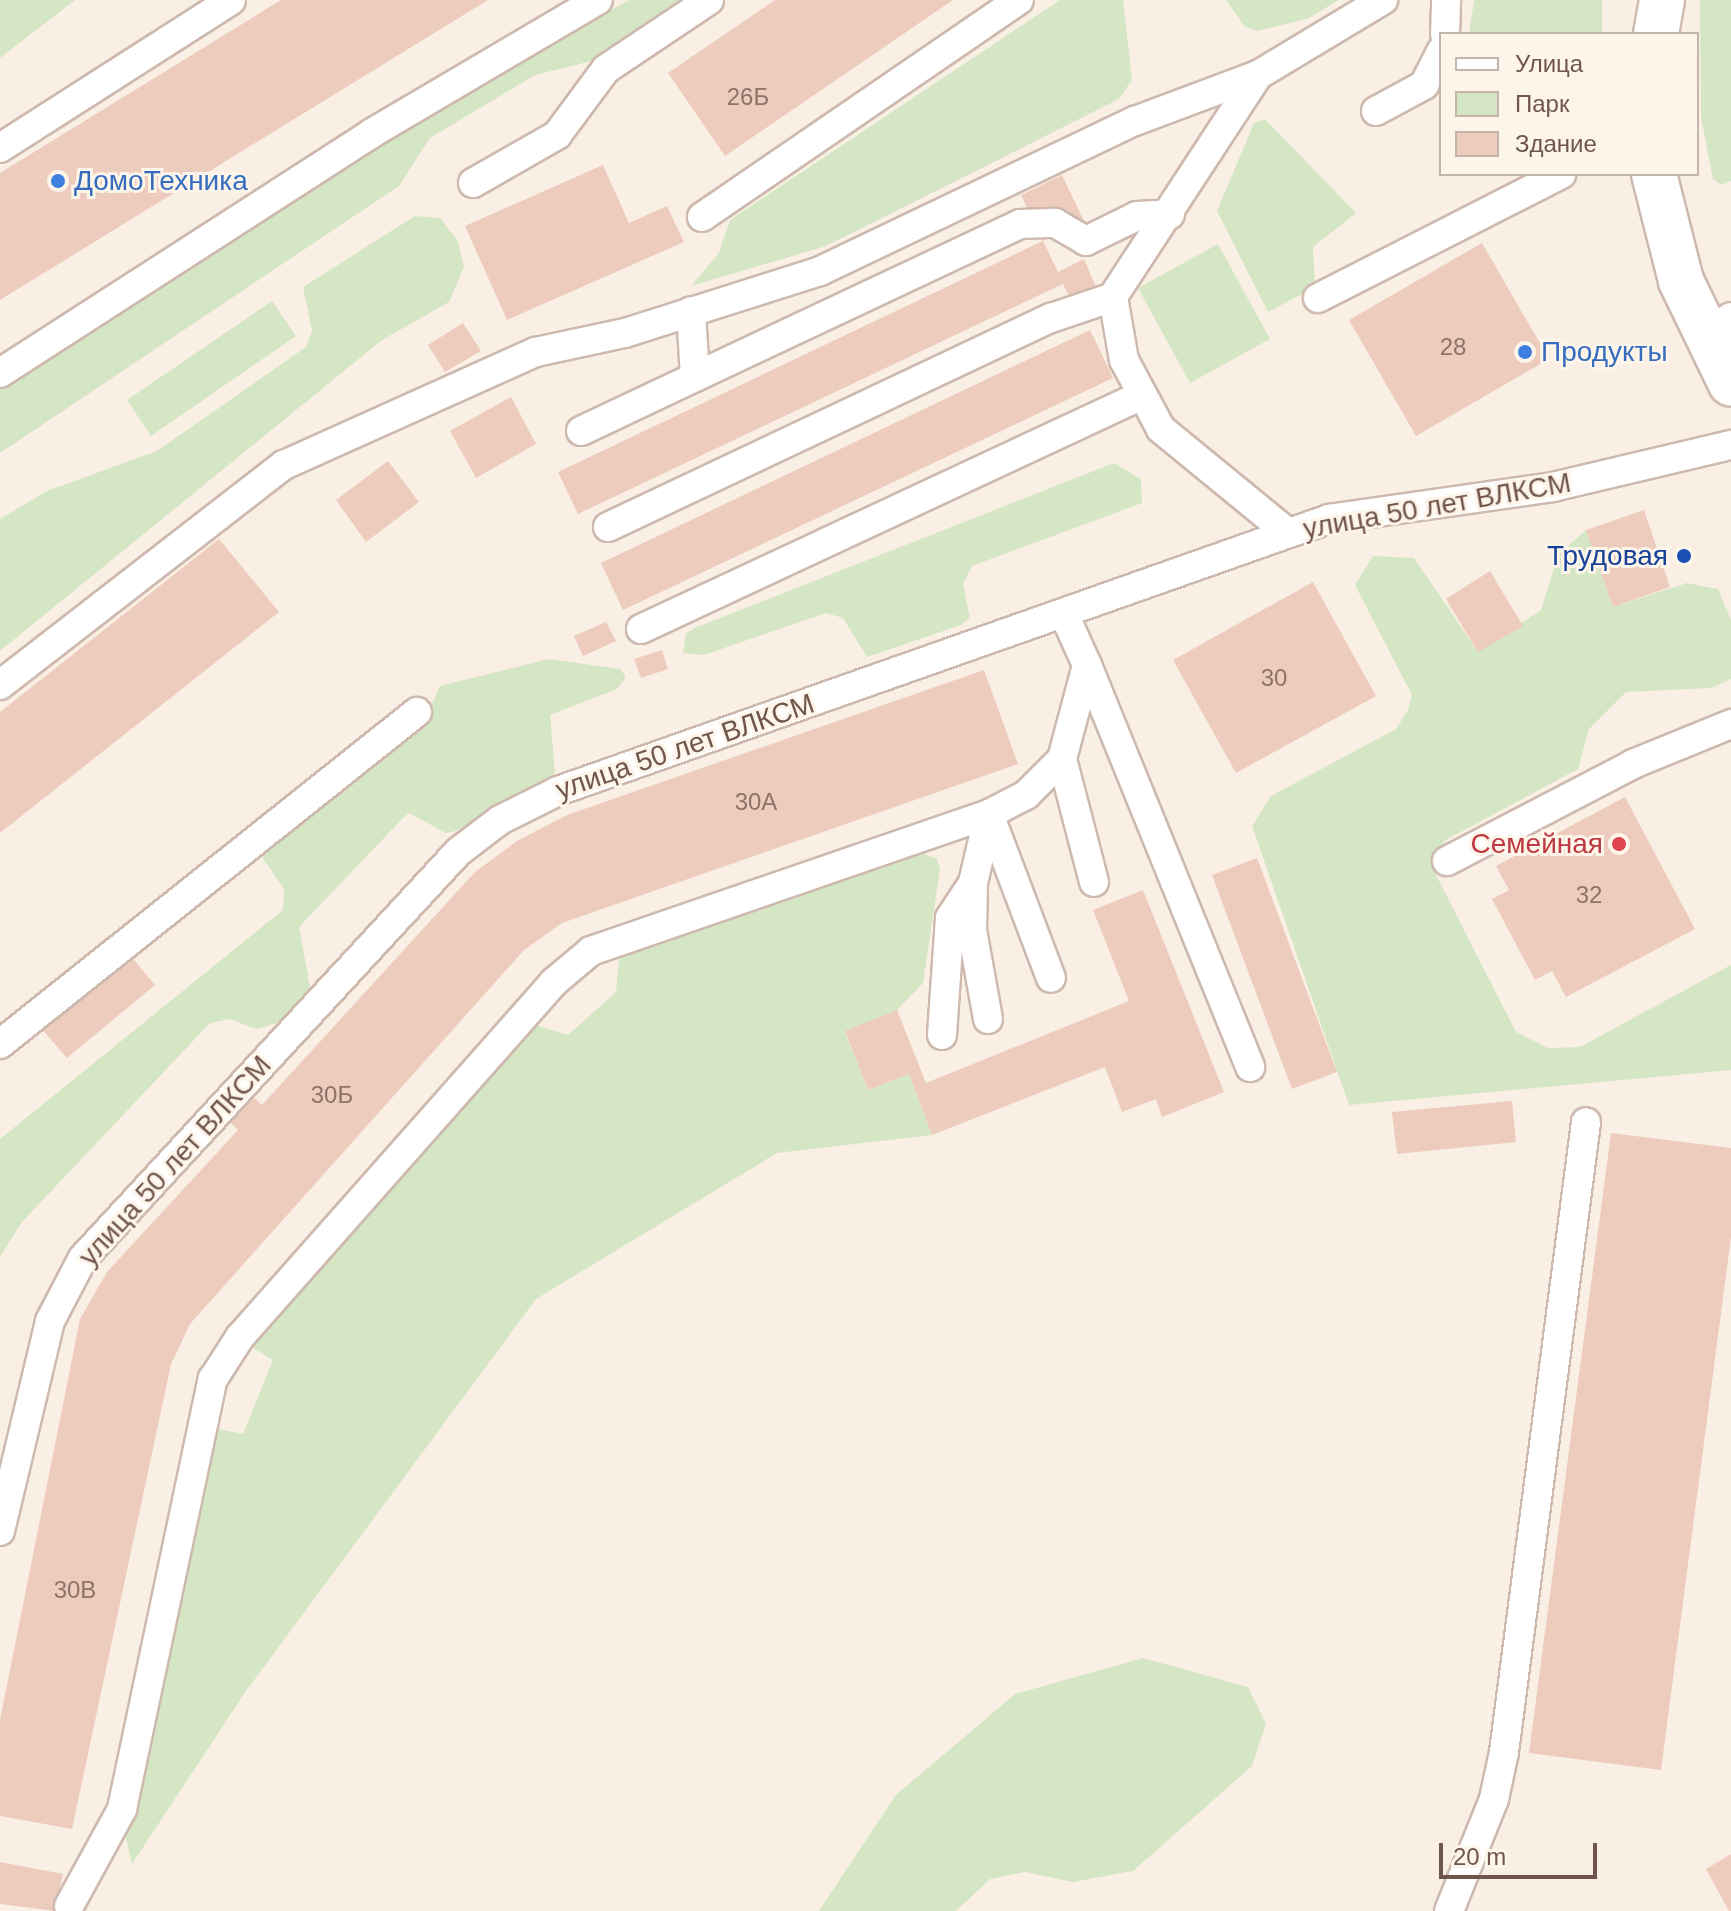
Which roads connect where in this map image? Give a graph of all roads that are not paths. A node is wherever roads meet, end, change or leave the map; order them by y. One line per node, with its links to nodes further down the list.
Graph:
1 (231, 0): 13 (lane)
2 (598, 0): 23 (lane)
3 (709, 0): 16 (lane)
4 (1019, 0): 18 (lane)
5 (1383, 0): 11 (lane)
6 (1446, 0): 8 (lane)
7 (1662, 0): 9 (main road)
8 (1445, 32)
9 (1656, 32)
10 (1439, 55): 12 (lane)
11 (1258, 75): 17 (lane); 21 (lane)
12 (1376, 111)
13 (0, 148)
14 (1557, 176): 20 (lane)
15 (1655, 176): 22 (main road)
16 (473, 183)
17 (1170, 214): 19 (lane); 24 (lane)
18 (702, 217)
19 (1113, 297): 26 (lane); 29 (lane)
20 (1318, 298)
21 (691, 311): 24 (lane); 34 (lane)
22 (1719, 324): 25 (main road)
23 (0, 373)
24 (695, 377): 27 (lane)
25 (1731, 384)
26 (1140, 396): 30 (lane); 32 (lane)
27 (581, 431)
28 (1731, 445): 30 (lane, улица 50 лет ВЛКСМ)
29 (608, 527)
30 (1287, 532): 31 (lane, улица 50 лет ВЛКСМ)
31 (1064, 614): 33 (lane); 48 (lane, улица 50 лет ВЛКСМ)
32 (641, 629)
33 (1087, 665): 37 (lane); 46 (lane)
34 (0, 685)
35 (417, 712): 45 (lane)
36 (1731, 724): 39 (lane)
37 (1062, 759): 38 (lane); 40 (lane)
38 (989, 814): 41 (lane); 42 (lane); 49 (lane)
39 (1447, 861)
40 (1094, 882)
41 (973, 883): 43 (lane); 44 (lane)
42 (1051, 978)
43 (988, 1019)
44 (942, 1035)
45 (0, 1044)
46 (1250, 1067)
47 (1586, 1122): 50 (lane)
48 (0, 1531)
49 (69, 1906)
50 (1449, 1911)

